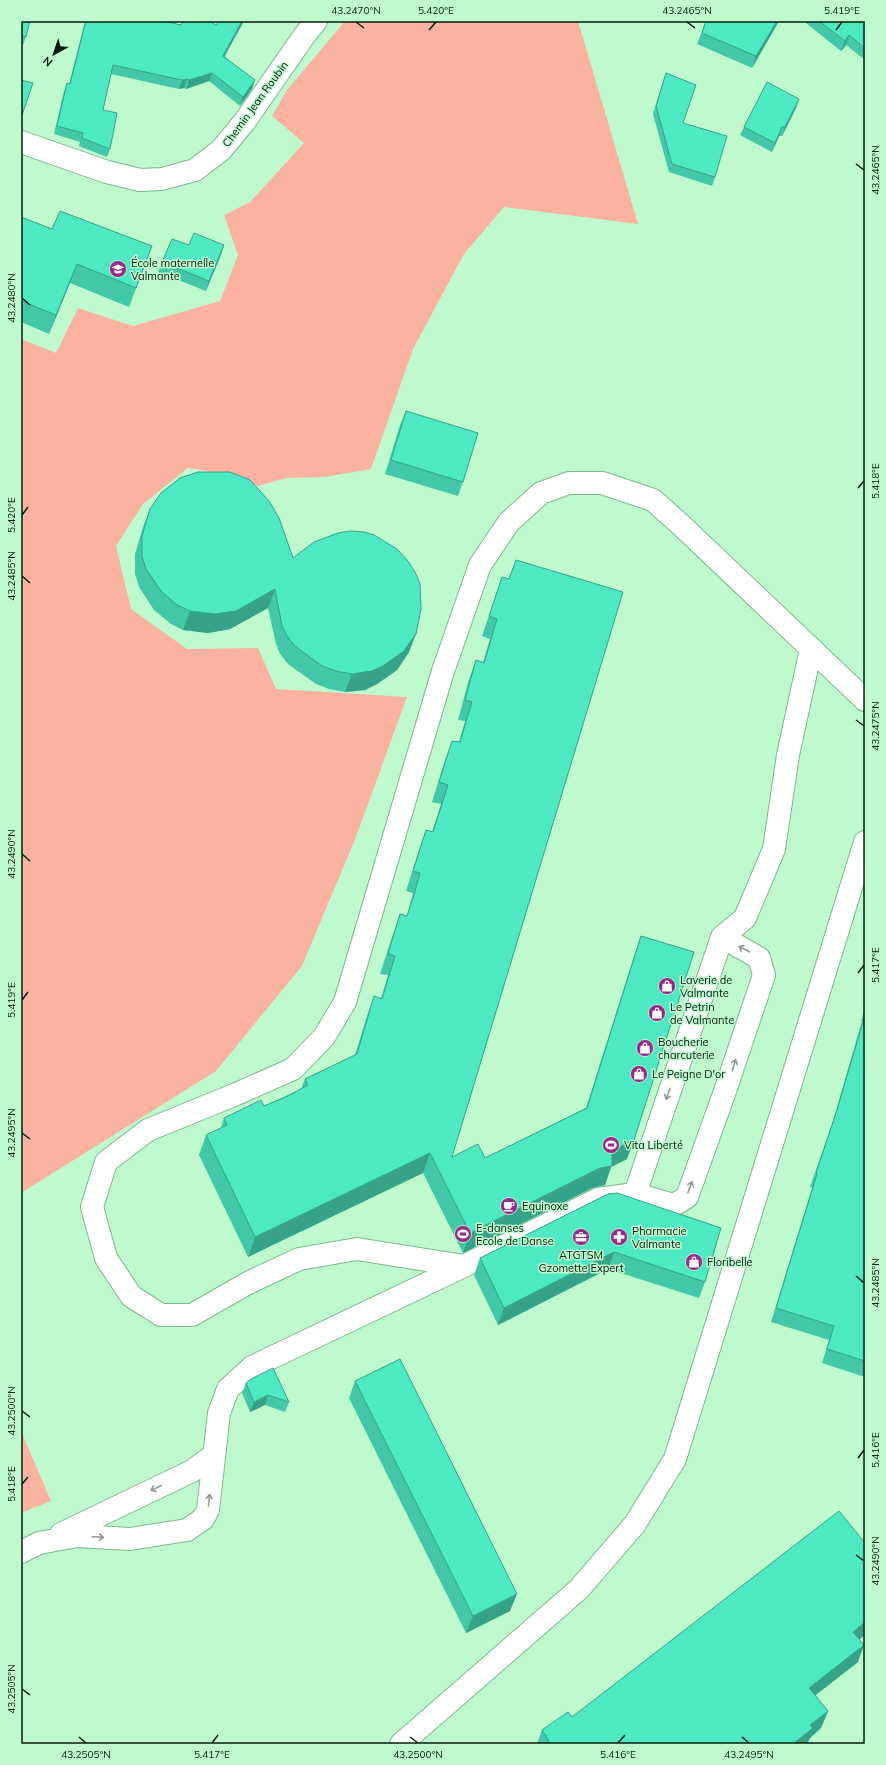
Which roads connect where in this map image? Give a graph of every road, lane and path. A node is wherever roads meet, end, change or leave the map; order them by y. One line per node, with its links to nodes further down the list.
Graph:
1 (316, 21): 2 (street, Chemin Jean Roubin)
2 (21, 142)
3 (812, 649): 4 (street); 6 (street); 8 (street)
4 (865, 700)
5 (865, 842): 12 (street)
6 (722, 938): 7 (street, one-way to 7); 7 (street, one-way to 6)
7 (635, 1194): 8 (street)
8 (464, 1266): 9 (street)
9 (214, 1455): 10 (street, one-way to 10); 10 (street, one-way to 9)
10 (45, 1542): 11 (street)
11 (21, 1552)
12 (401, 1744)

